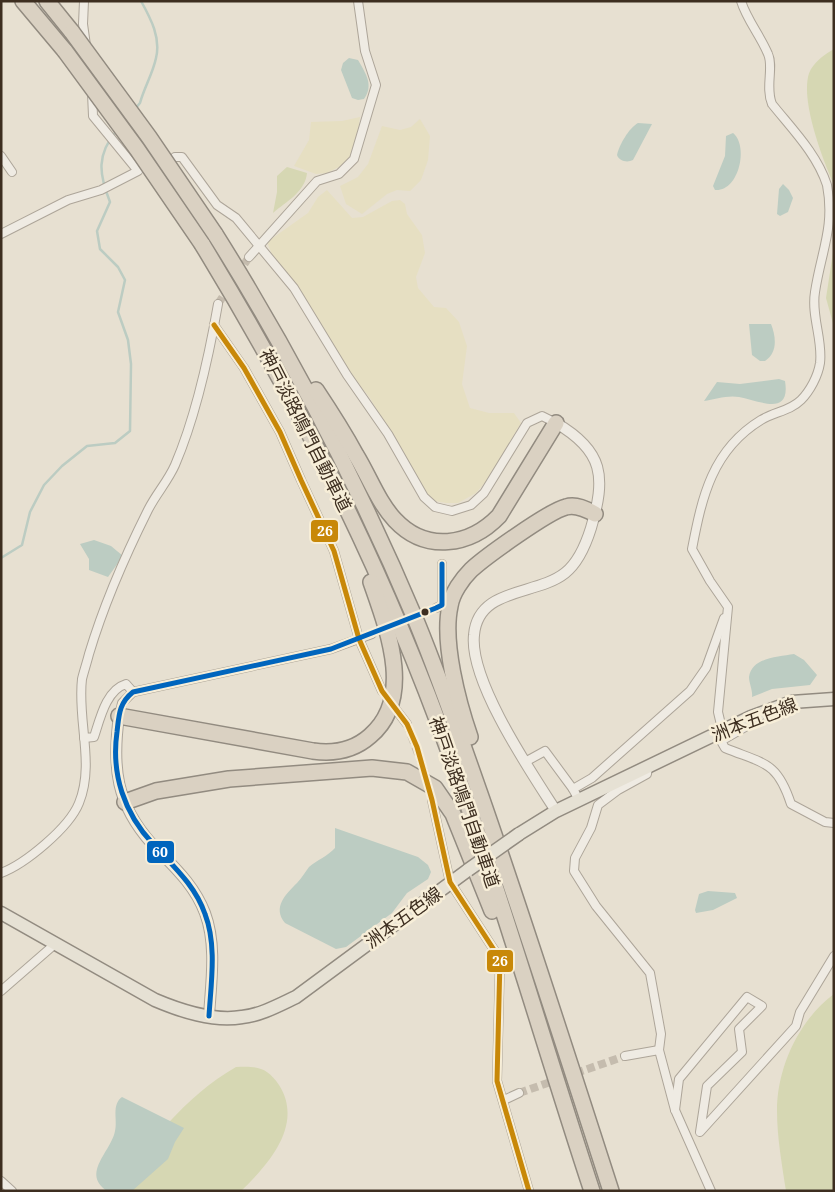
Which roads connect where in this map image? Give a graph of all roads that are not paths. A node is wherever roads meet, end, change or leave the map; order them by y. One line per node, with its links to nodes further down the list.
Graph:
1 (23, 1): 15 (highway, 神戸淡路鳴門自動車道, bridge)
2 (47, 1): 12 (highway, 神戸淡路鳴門自動車道, bridge)
3 (84, 1): 9 (street)
4 (358, 1): 10 (street)
5 (741, 1): 19 (street)
6 (1, 156): 8 (street)
7 (174, 157): 10 (street)
8 (12, 172)
9 (1, 234)
10 (258, 245): 11 (street); 16 (street)
11 (249, 257)
12 (256, 299): 16 (highway); 44 (highway, 神戸淡路鳴門自動車道)
13 (218, 304): 14 (street)
14 (214, 325): 22 (street); 31 (street)
15 (284, 384): 27 (highway); 49 (highway, 神戸淡路鳴門自動車道)
16 (556, 423): 17 (street)
17 (595, 514): 32 (street); 44 (highway)
18 (442, 564): 20 (street)
19 (728, 606): 30 (street); 34 (street)
20 (436, 608)
21 (372, 634): 22 (street)
22 (358, 639): 23 (street); 24 (street)
23 (133, 692): 27 (street); 31 (street)
24 (382, 692)
25 (834, 699): 28 (main road, 洲本五色線)
26 (397, 711): 29 (street)
27 (119, 716): 36 (street)
28 (751, 717): 30 (main road, 洲本五色線); 38 (street)
29 (407, 724)
30 (722, 729): 33 (main road, 洲本五色線)
31 (84, 738): 39 (street)
32 (525, 762): 34 (street); 37 (street)
33 (649, 765): 34 (main road, 洲本五色線); 47 (street)
34 (576, 794): 37 (main road, 洲本五色線)
35 (432, 800): 40 (street)
36 (125, 802): 46 (street); 49 (highway)
37 (556, 811): 40 (main road, 洲本五色線, bridge)
38 (834, 823)
39 (1, 873)
40 (450, 882): 46 (main road, 洲本五色線); 51 (street)
41 (1, 913): 42 (main road, 洲本五色線)
42 (55, 944): 45 (street); 46 (main road, 洲本五色線)
43 (834, 956): 52 (street)
44 (547, 988): 57 (highway, 神戸淡路鳴門自動車道)
45 (1, 991)
46 (209, 1016)
47 (659, 1050): 48 (street); 52 (street)
48 (625, 1056)
49 (549, 1057): 56 (highway, 神戸淡路鳴門自動車道)
50 (519, 1093): 51 (street)
51 (504, 1100): 55 (street)
52 (675, 1110): 58 (street)
53 (1, 1181): 54 (street)
54 (12, 1191)
55 (529, 1191)
56 (592, 1191)
57 (611, 1191)
58 (711, 1191)

